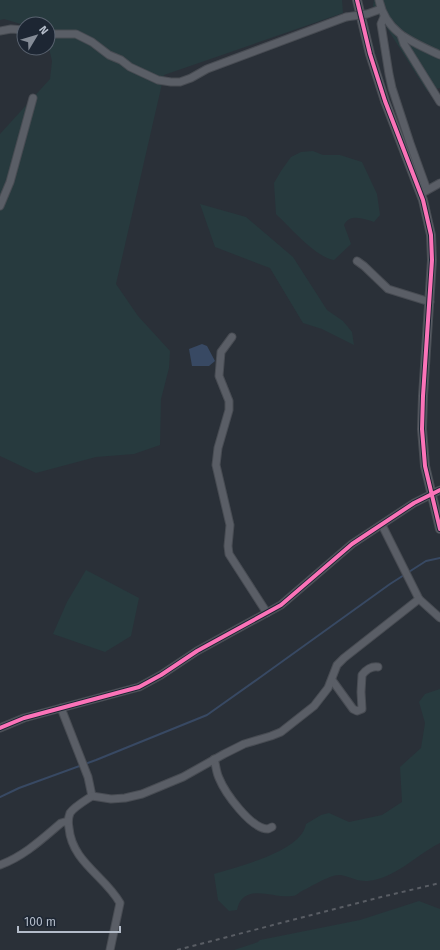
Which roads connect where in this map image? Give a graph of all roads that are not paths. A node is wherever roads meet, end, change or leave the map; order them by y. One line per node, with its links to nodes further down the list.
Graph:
1 (357, 0): 13 (street)
2 (379, 0): 3 (street)
3 (381, 9): 4 (street); 7 (street, bridge)
4 (384, 17): 8 (street); 13 (street)
5 (16, 29): 6 (street)
6 (0, 31)
7 (56, 34)
8 (401, 35): 9 (street); 11 (street)
9 (440, 55)
10 (34, 98): 14 (street)
11 (440, 102)
12 (440, 183): 13 (street)
13 (424, 192): 16 (street)
14 (0, 206)
15 (357, 261): 16 (street)
16 (430, 302): 19 (street)
17 (232, 336): 23 (street)
18 (440, 490): 19 (street)
19 (430, 494): 20 (street); 21 (street)
20 (382, 526): 22 (street); 23 (street)
21 (440, 529)
22 (419, 599): 24 (street); 26 (street)
23 (267, 613): 27 (street)
24 (440, 618)
25 (378, 667): 26 (street)
26 (332, 680): 29 (street)
27 (61, 708): 28 (street); 30 (street)
28 (0, 728)
29 (214, 759): 30 (street); 32 (street)
30 (92, 796): 31 (street)
31 (68, 821): 33 (street); 34 (street)
32 (272, 827)
33 (0, 864)
34 (110, 950)

